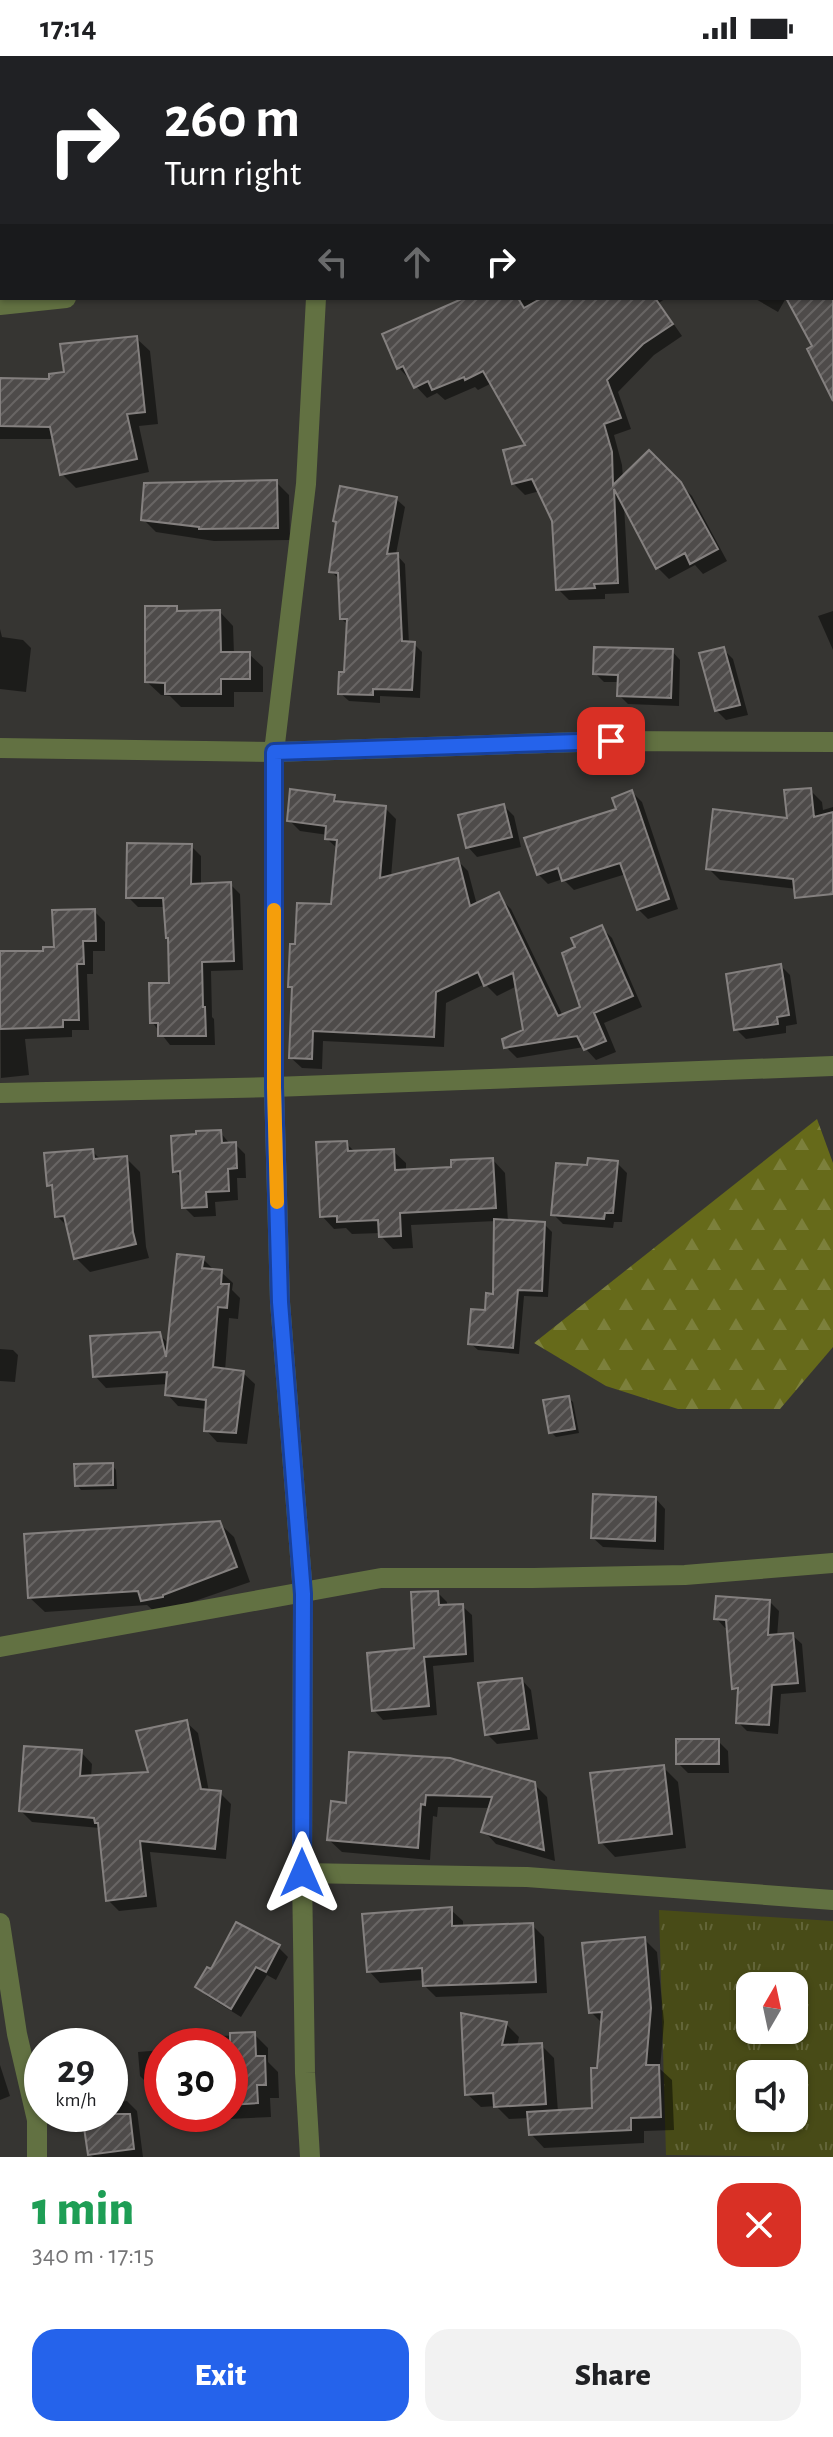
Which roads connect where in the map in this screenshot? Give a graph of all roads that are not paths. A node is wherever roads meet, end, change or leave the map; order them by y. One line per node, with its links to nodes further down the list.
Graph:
1 (47, 300): 3 (street)
2 (316, 300): 6 (street)
3 (0, 305)
4 (833, 742): 6 (street)
5 (0, 748): 6 (street)
6 (274, 752): 8 (street)
7 (833, 1066): 8 (street)
8 (274, 1087): 9 (street); 11 (street)
9 (0, 1093)
10 (833, 1563): 11 (street)
11 (303, 1594): 12 (street); 13 (street)
12 (0, 1647)
13 (302, 1873): 14 (street); 17 (street)
14 (833, 1900)
15 (0, 1923): 16 (street)
16 (37, 2157)
17 (310, 2157)

